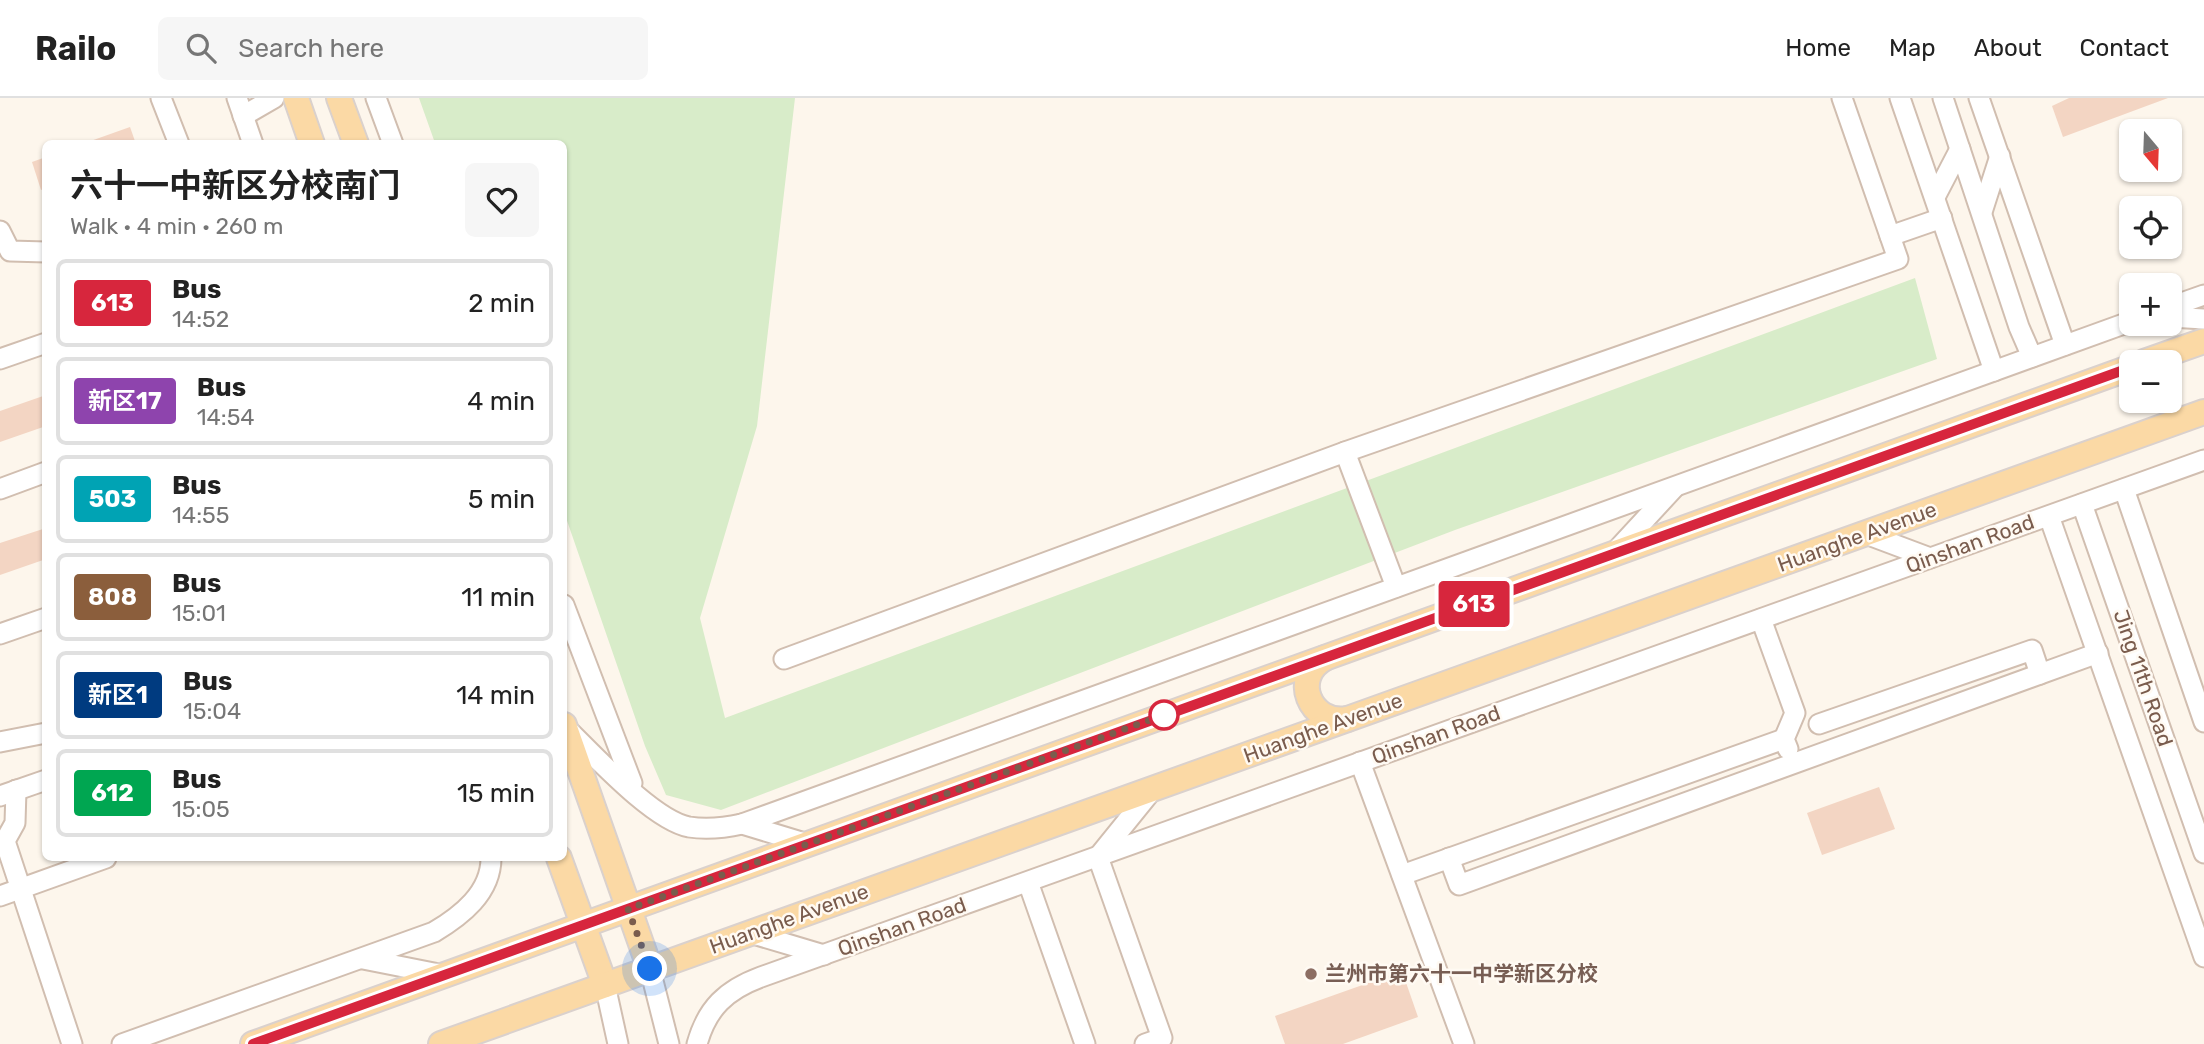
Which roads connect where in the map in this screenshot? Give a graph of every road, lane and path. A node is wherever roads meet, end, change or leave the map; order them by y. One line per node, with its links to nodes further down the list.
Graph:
1 (161, 98): 11 (street)
2 (274, 98): 10 (street)
3 (296, 98): 13 (main road)
4 (339, 98): 14 (main road)
5 (376, 98): 15 (street)
6 (1842, 98): 21 (street)
7 (1900, 98): 18 (street)
8 (1943, 98): 16 (street)
9 (1979, 98): 17 (street)
10 (240, 107): 12 (street)
11 (177, 140)
12 (252, 140)
13 (311, 140)
14 (355, 140)
15 (392, 140)
16 (1961, 149): 18 (street); 19 (street)
17 (2000, 156): 19 (street); 31 (street)
18 (1935, 197): 20 (street)
19 (1982, 212): 33 (street)
20 (1942, 218): 21 (street); 35 (street)
21 (1889, 236): 38 (street)
22 (2, 243): 23 (street)
23 (42, 253)
24 (2204, 295): 25 (street)
25 (2182, 303)
26 (2182, 318): 27 (street)
27 (2204, 319)
28 (2119, 326): 31 (street)
29 (2204, 341): 32 (main road)
30 (42, 344): 34 (street)
31 (2065, 345): 33 (street)
32 (2178, 350)
33 (2032, 357): 35 (street)
34 (0, 359)
35 (1994, 371): 41 (street)
36 (2119, 372): 47 (main road)
37 (2204, 412): 46 (main road, Huanghe Avenue)
38 (1345, 453): 49 (street); 56 (street)
39 (2204, 460): 43 (street, Qinshan Road)
40 (42, 473): 42 (street)
41 (1678, 485): 47 (street); 49 (street)
42 (0, 489)
43 (2124, 489): 44 (street, Qinshan Road); 60 (street)
44 (2082, 504): 45 (street, Qinshan Road); 77 (street, Jing 11th Road)
45 (2049, 516): 48 (street, Qinshan Road); 54 (street)
46 (1866, 534): 48 (street); 59 (main road, Huanghe Avenue)
47 (1614, 553): 55 (main road)
48 (1930, 558): 52 (street, Qinshan Road)
49 (1396, 587): 74 (street)
50 (567, 613): 73 (street)
51 (42, 619): 53 (street)
52 (1761, 619): 58 (street); 68 (street, Qinshan Road)
53 (0, 634)
54 (2098, 653): 57 (street); 91 (street)
55 (1328, 656): 59 (main road); 76 (main road)
56 (784, 659)
57 (2040, 674): 61 (street); 67 (street)
58 (1796, 713): 61 (street); 65 (street)
59 (1349, 718): 71 (main road, Huanghe Avenue)
60 (2204, 722)
61 (1819, 724): 67 (street)
62 (567, 729): 73 (street)
63 (42, 734): 66 (street)
64 (567, 735): 87 (main road)
65 (1784, 739): 69 (street); 79 (street)
66 (0, 742)
67 (1830, 751): 69 (street)
68 (1360, 762): 78 (street, Qinshan Road); 83 (street)
69 (1794, 764): 79 (street)
70 (42, 781): 72 (street)
71 (1153, 789): 78 (street); 89 (main road, Huanghe Avenue)
72 (8, 793): 75 (street)
73 (639, 796): 74 (street)
74 (742, 824): 76 (street)
75 (2, 840): 85 (street)
76 (808, 844): 87 (main road)
77 (2204, 853)
78 (1098, 857): 84 (street, Qinshan Road); 104 (street)
79 (1449, 858): 83 (street)
80 (98, 861): 85 (street)
81 (490, 861): 92 (street)
82 (560, 861): 88 (main road)
83 (1402, 875): 105 (street)
84 (1028, 882): 90 (street, Qinshan Road); 103 (street)
85 (21, 889): 86 (street); 98 (street)
86 (0, 896)
87 (628, 909): 88 (main road); 93 (main road)
88 (582, 925): 94 (main road); 95 (main road)
89 (750, 933): 90 (street); 93 (main road, Huanghe Avenue)
90 (824, 955): 102 (street, Qinshan Road)
91 (2204, 957)
92 (360, 958): 94 (street); 96 (street)
93 (650, 969): 95 (main road, Huanghe Avenue); 97 (street)
94 (444, 975): 99 (main road)
95 (605, 985): 100 (main road, Huanghe Avenue); 101 (street)
96 (133, 1042)
97 (666, 1043)
98 (72, 1044)
99 (253, 1044)
100 (442, 1044)
101 (618, 1044)
102 (697, 1044)
103 (1085, 1044)
104 (1145, 1044)
105 (1464, 1044)

